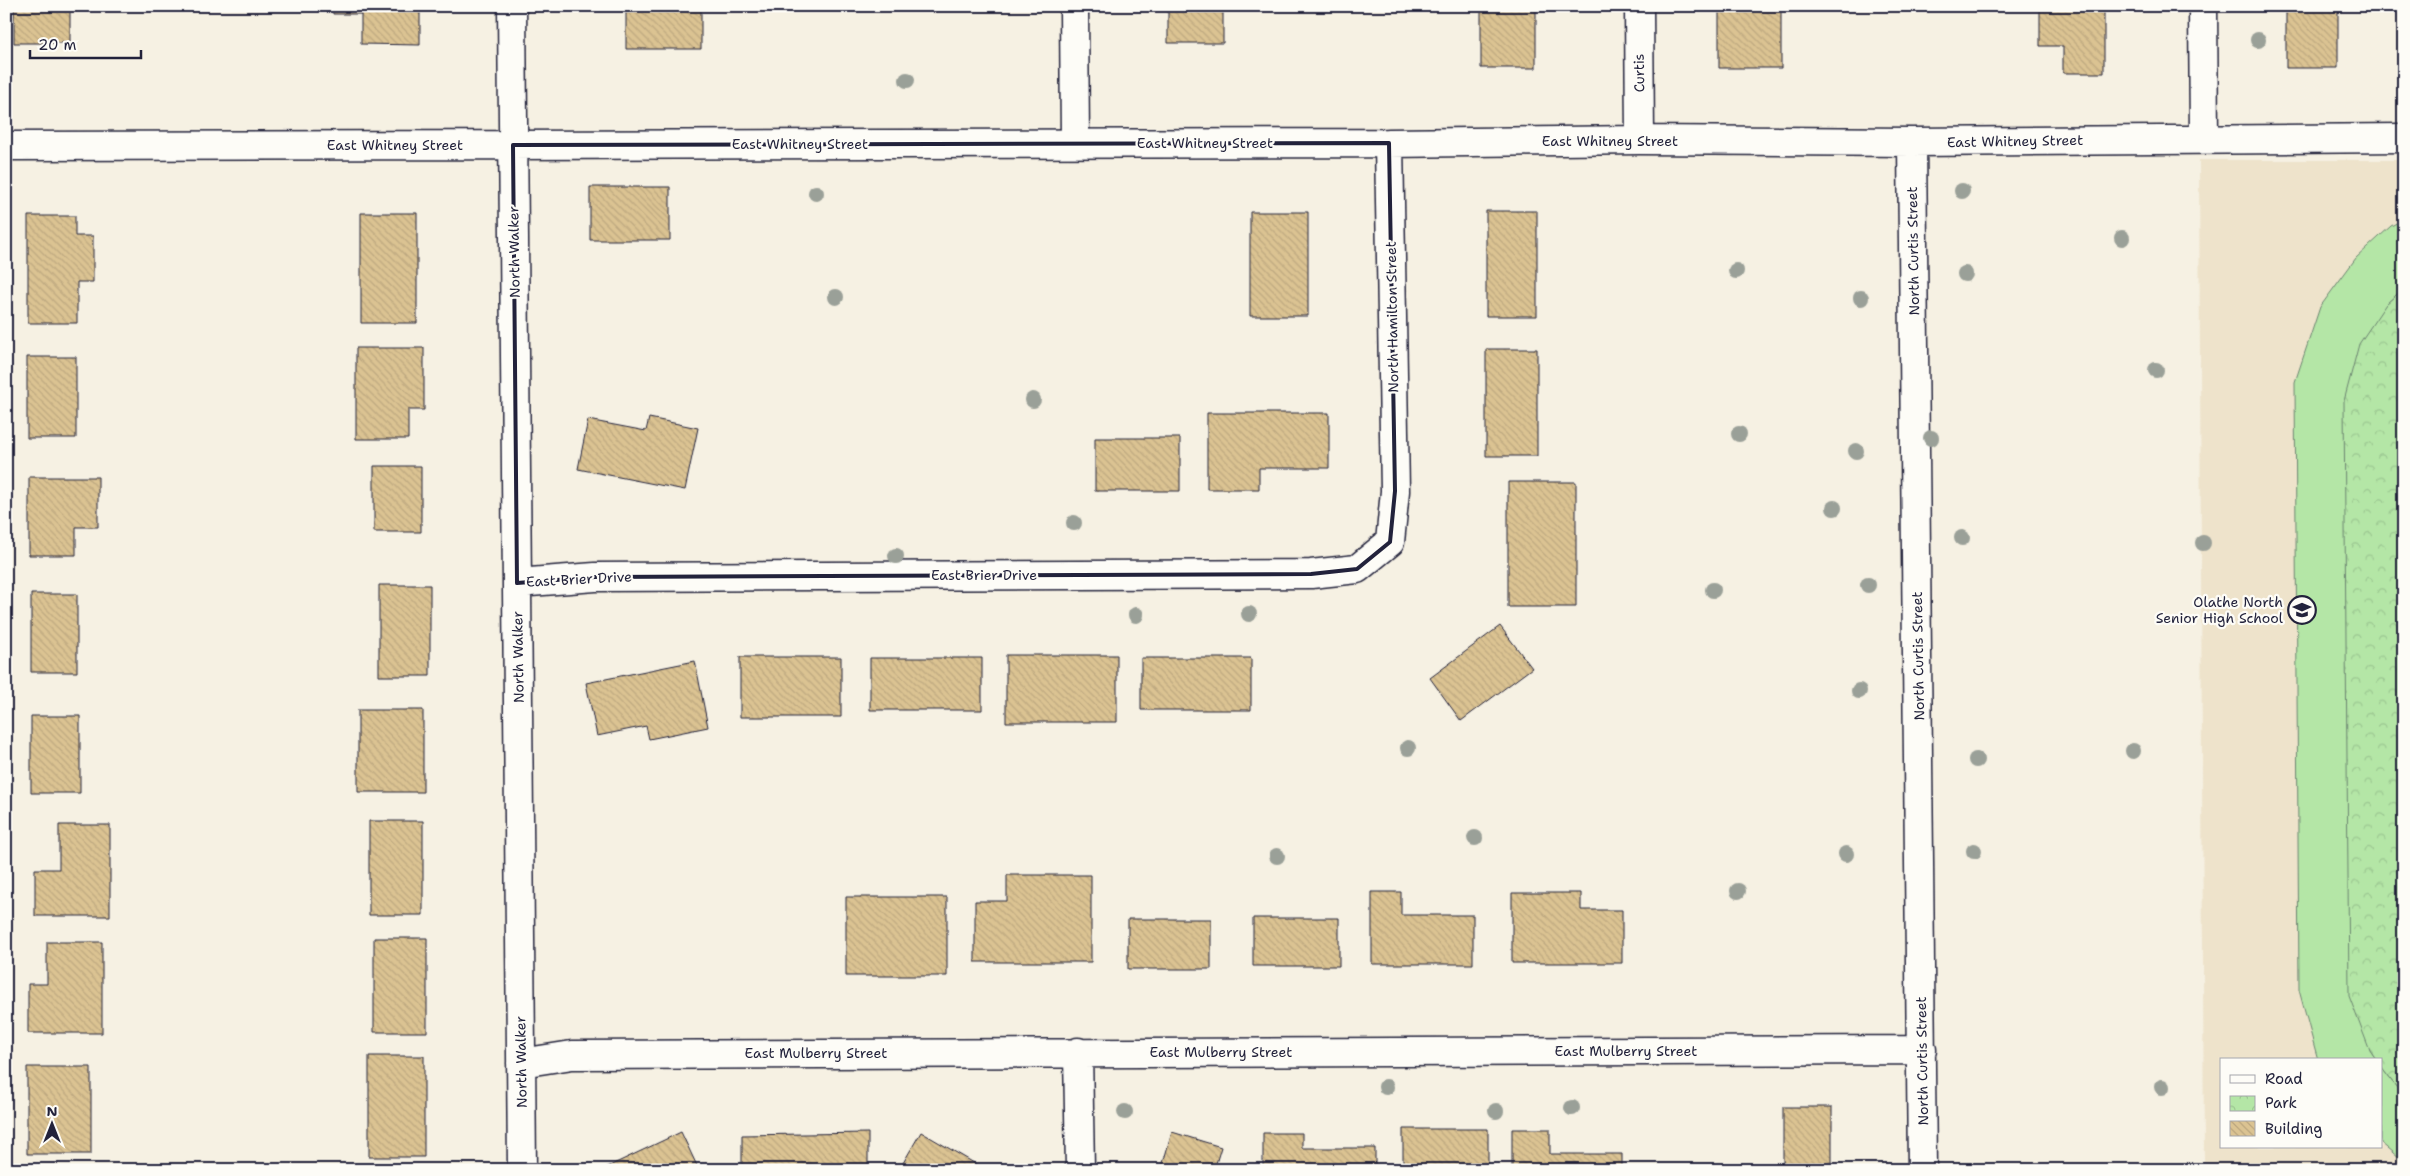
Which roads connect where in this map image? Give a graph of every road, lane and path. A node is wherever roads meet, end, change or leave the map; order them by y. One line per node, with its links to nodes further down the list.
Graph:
1 (512, 6): 11 (street, North Walker)
2 (1074, 6): 9 (street)
3 (1639, 6): 7 (street, Curtis)
4 (2203, 6): 6 (street)
5 (2404, 138): 6 (street, East Whitney Street)
6 (2204, 139): 8 (street, East Whitney Street)
7 (1640, 140): 8 (street, East Whitney Street); 10 (street, East Whitney Street)
8 (1912, 142): 15 (street, North Curtis Street)
9 (1075, 143): 10 (street, East Whitney Street); 11 (street, East Whitney Street)
10 (1389, 143): 13 (street, North Hamilton Street)
11 (513, 145): 12 (street, East Whitney Street); 14 (street, North Walker)
12 (6, 146)
13 (1395, 491): 14 (street, East Brier Drive)
14 (517, 583): 17 (street, North Walker)
15 (1922, 1050): 16 (street, East Mulberry Street); 20 (street, North Curtis Street)
16 (1078, 1052): 17 (street, East Mulberry Street); 19 (street)
17 (521, 1062): 18 (street, North Walker)
18 (522, 1170)
19 (1080, 1170)
20 (1922, 1170)

